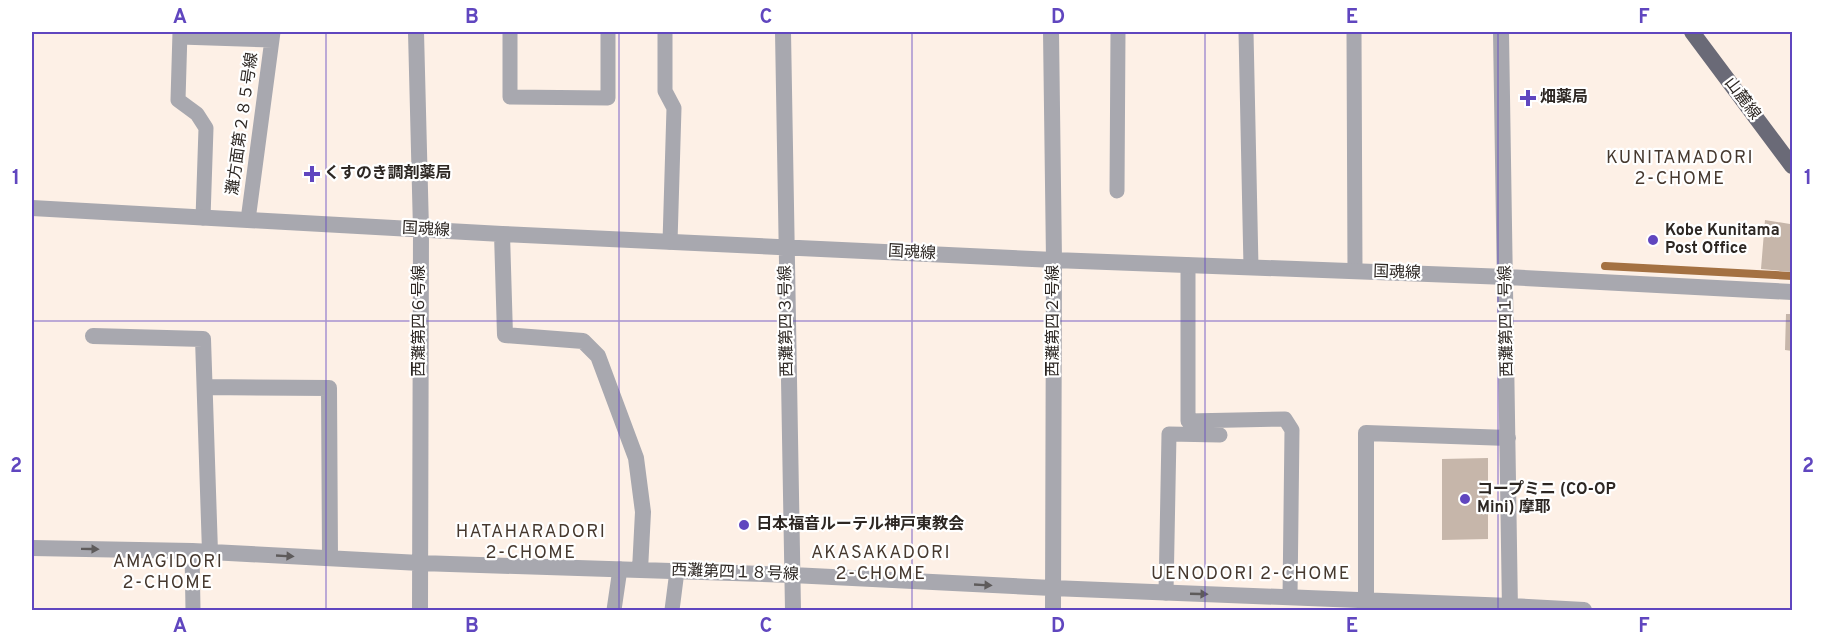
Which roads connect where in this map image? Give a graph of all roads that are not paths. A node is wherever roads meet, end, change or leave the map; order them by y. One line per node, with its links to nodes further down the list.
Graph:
1 (416, 32): 19 (street, 西灘第四６号線)
2 (510, 32): 3 (lane)
3 (608, 32)
4 (665, 32): 21 (lane)
5 (783, 32): 22 (street, 西灘第四３号線)
6 (1051, 32): 23 (street, 西灘第四２号線)
7 (1118, 32): 15 (lane)
8 (1246, 32): 25 (lane)
9 (1354, 32): 26 (lane)
10 (1501, 32): 27 (street, 西灘第四１号線)
11 (1692, 32): 14 (main road, 山麓線)
12 (180, 34): 13 (lane); 17 (lane)
13 (273, 36): 18 (lane, 灘方面第２８５号線)
14 (1792, 166)
15 (1117, 191)
16 (32, 208): 17 (street, 国魂線)
17 (203, 218): 18 (street, 国魂線)
18 (248, 220): 19 (street, 国魂線)
19 (421, 230): 20 (street, 国魂線); 37 (street, 西灘第四６号線)
20 (502, 234): 21 (street, 国魂線); 39 (street)
21 (670, 242): 22 (street, 国魂線)
22 (786, 247): 23 (street, 国魂線); 41 (street, 西灘第四３号線)
23 (1054, 260): 24 (street, 国魂線); 42 (street, 西灘第四２号線)
24 (1188, 265): 25 (street, 国魂線); 44 (lane)
25 (1251, 267): 26 (street, 国魂線)
26 (1355, 271): 27 (street, 国魂線)
27 (1507, 277): 28 (street, 国魂線); 32 (street, 西灘第四１号線)
28 (1792, 292)
29 (93, 336): 30 (street)
30 (205, 387): 35 (street); 36 (street)
31 (1220, 435): 43 (lane)
32 (1508, 438): 45 (street); 46 (street, 西灘第四１号線)
33 (32, 548): 34 (street, 西灘第四１８号線, one-way to 34)
34 (192, 551): 35 (street, 西灘第四１８号線); 47 (lane)
35 (210, 552): 36 (street, 西灘第四１８号線, one-way to 36)
36 (330, 558): 37 (street, 西灘第四１８号線)
37 (420, 563): 38 (street, 西灘第四１８号線); 48 (street, 西灘第四６号線)
38 (620, 570): 39 (street, 西灘第四１８号線); 49 (lane)
39 (640, 570): 40 (street, 西灘第四１８号線)
40 (677, 571): 41 (street, 西灘第四１８号線); 50 (lane)
41 (792, 575): 42 (street, 西灘第四１８号線, one-way to 42); 51 (street, 西灘第四３号線)
42 (1052, 588): 43 (street, 西灘第四１８号線); 52 (street, 西灘第四２号線)
43 (1166, 592): 44 (street, 西灘第四１８号線, one-way to 44)
44 (1290, 597): 45 (street, 西灘第四１８号線)
45 (1366, 600): 46 (street, 西灘第四１８号線)
46 (1510, 608): 53 (street, 西灘第四１８号線)
47 (193, 610)
48 (420, 610)
49 (614, 610)
50 (672, 610)
51 (793, 610)
52 (1053, 610)
53 (1584, 610)

